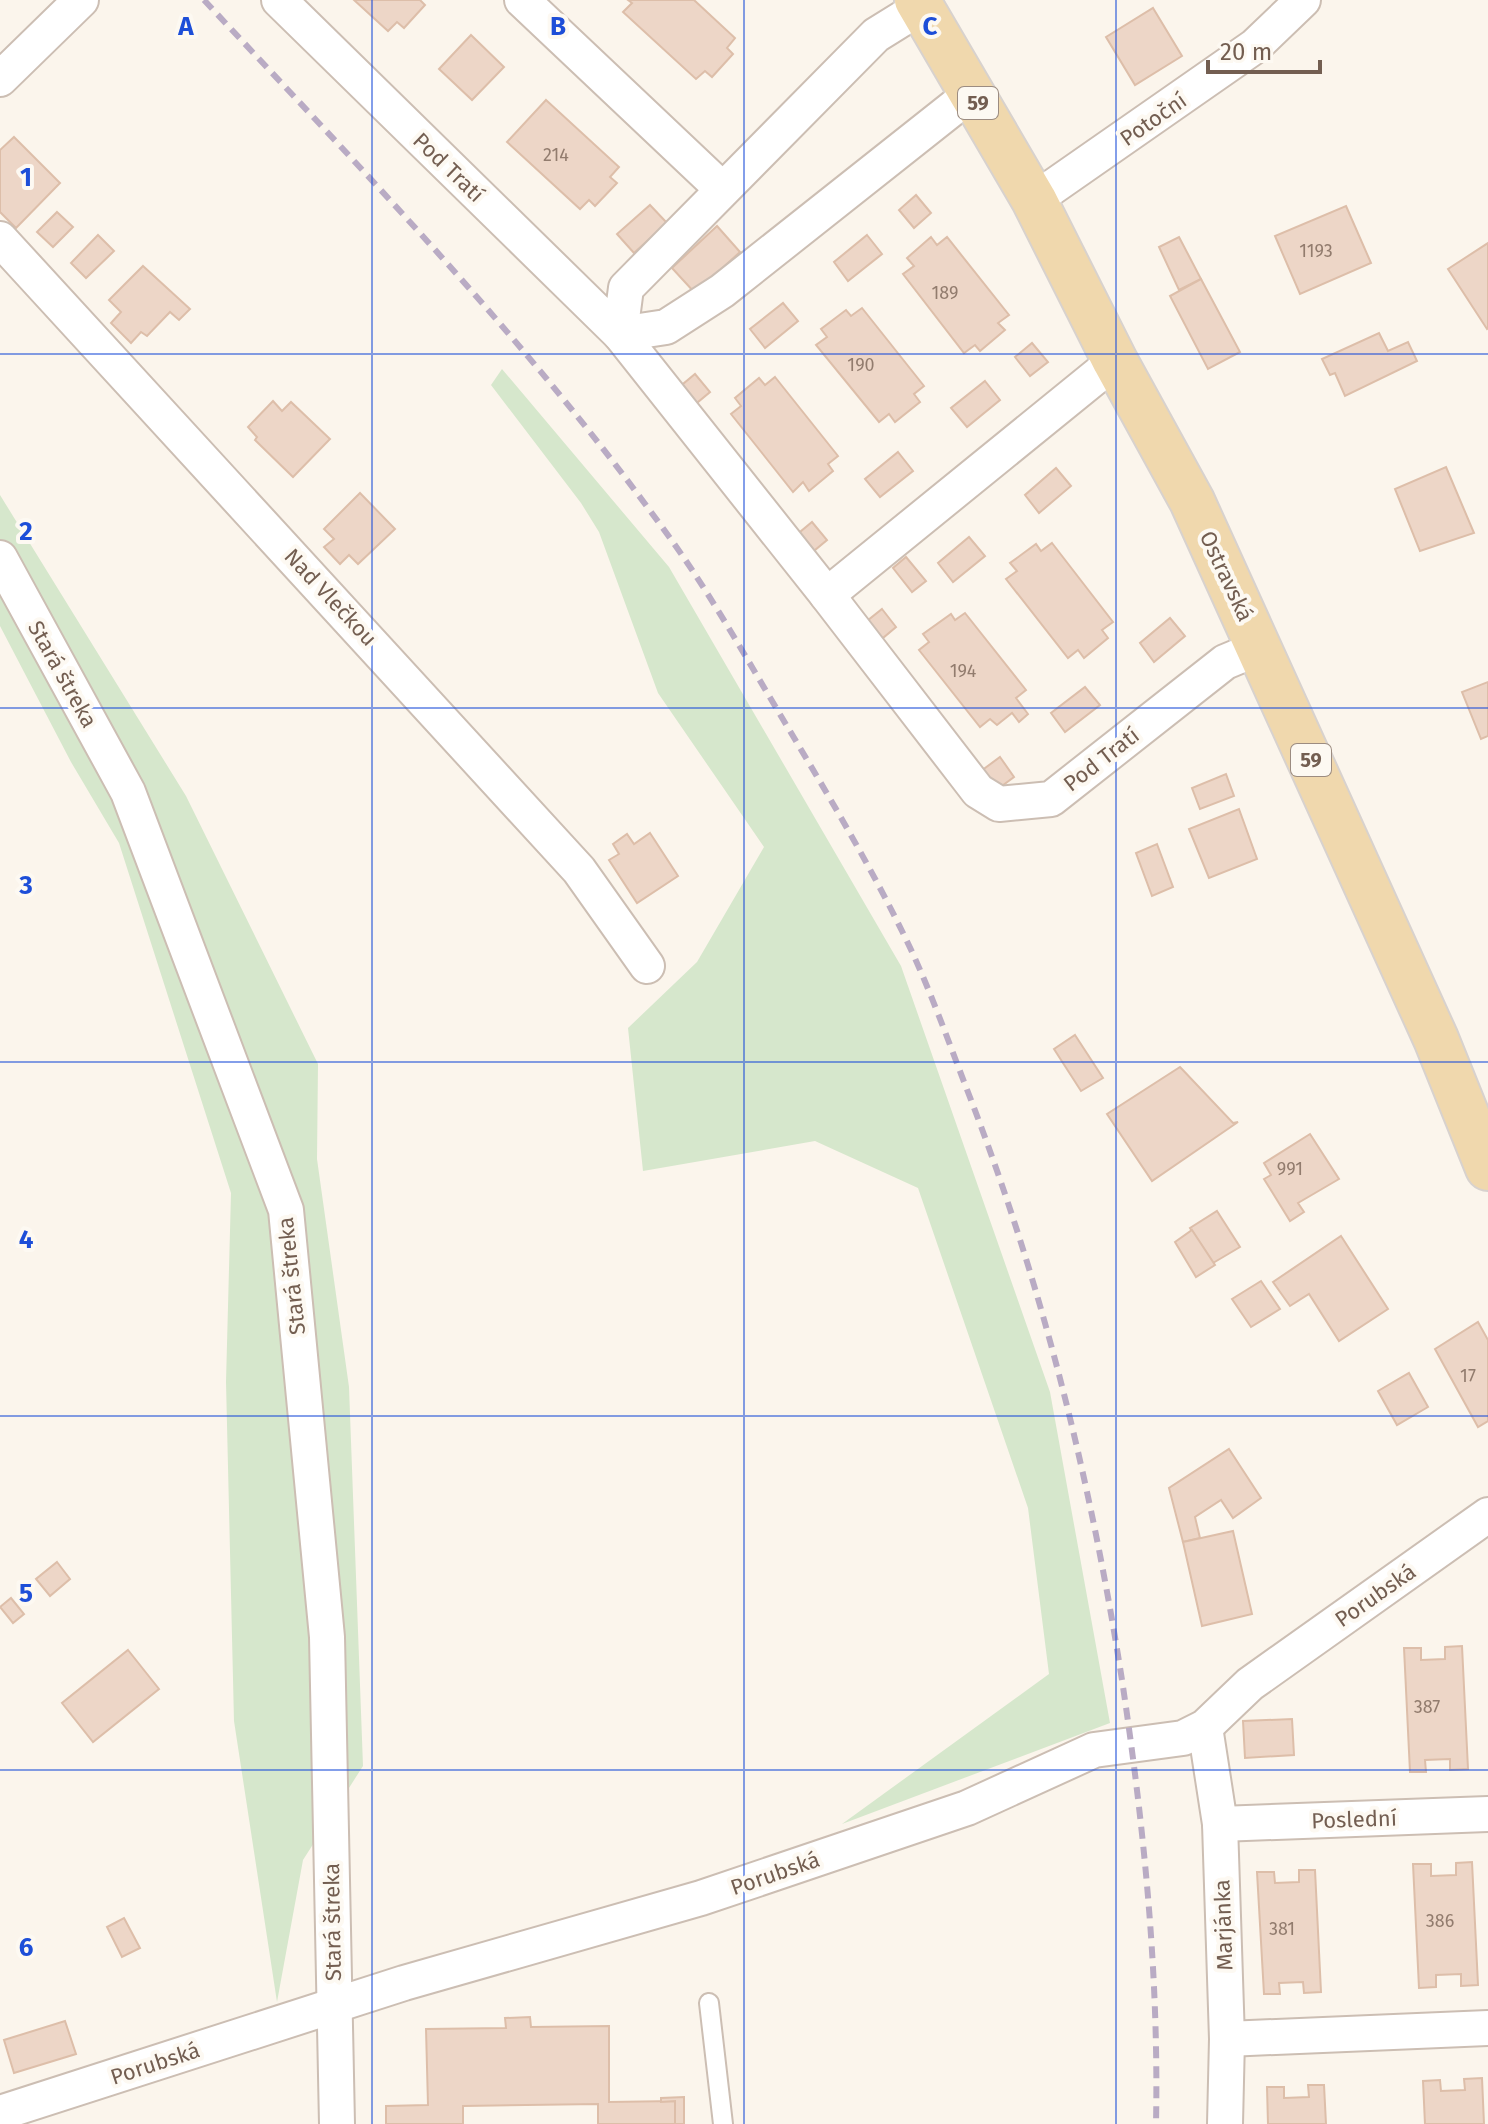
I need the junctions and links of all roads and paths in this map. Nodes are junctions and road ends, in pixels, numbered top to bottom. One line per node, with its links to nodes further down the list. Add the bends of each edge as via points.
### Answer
1 (81, 0): 6 (street)
2 (279, 0): 11 (street, Pod Tratí)
3 (522, 0): 8 (street)
4 (1303, 0): 9 (street, Potoční, via 1255,46)
5 (917, 2): 7 (main road, Ostravská / 59); 8 (street, via 876,35)
6 (0, 79)
7 (972, 93): 9 (main road, Ostravská / 59); 11 (street, via 722,291 666,327)
8 (722, 189): 11 (street, via 626,288)
9 (1034, 200): 12 (main road, Ostravská / 59)
10 (0, 239): 16 (street, Nad Vlečkou, via 579,870)
11 (620, 334): 14 (street, Pod Tratí)
12 (1115, 361): 14 (street); 15 (main road, Ostravská / 59, via 1192,501)
13 (0, 558): 23 (street, Stará štreka, via 128,792 286,1210 327,1637)
14 (827, 595): 15 (street, Pod Tratí, via 978,791 999,804 1051,799 1225,662)
15 (1261, 647): 17 (main road, Ostravská / 59)
16 (647, 966)
17 (1488, 1168)
18 (1488, 1515): 19 (street, Porubská, via 1250,1684)
19 (1205, 1727): 21 (street, Marjánka); 23 (street, Porubská, via 1183,1738 1094,1750 967,1808 701,1898)
20 (1488, 1814): 21 (street, Poslední)
21 (1220, 1824): 25 (street, Marjánka)
22 (709, 2003): 28 (lane)
23 (333, 2006): 26 (street, Porubská); 27 (street, Stará štreka)
24 (1488, 2028): 25 (street)
25 (1227, 2039): 29 (street, Marjánka)
26 (0, 2113)
27 (337, 2124)
28 (723, 2124)
29 (1225, 2124)

